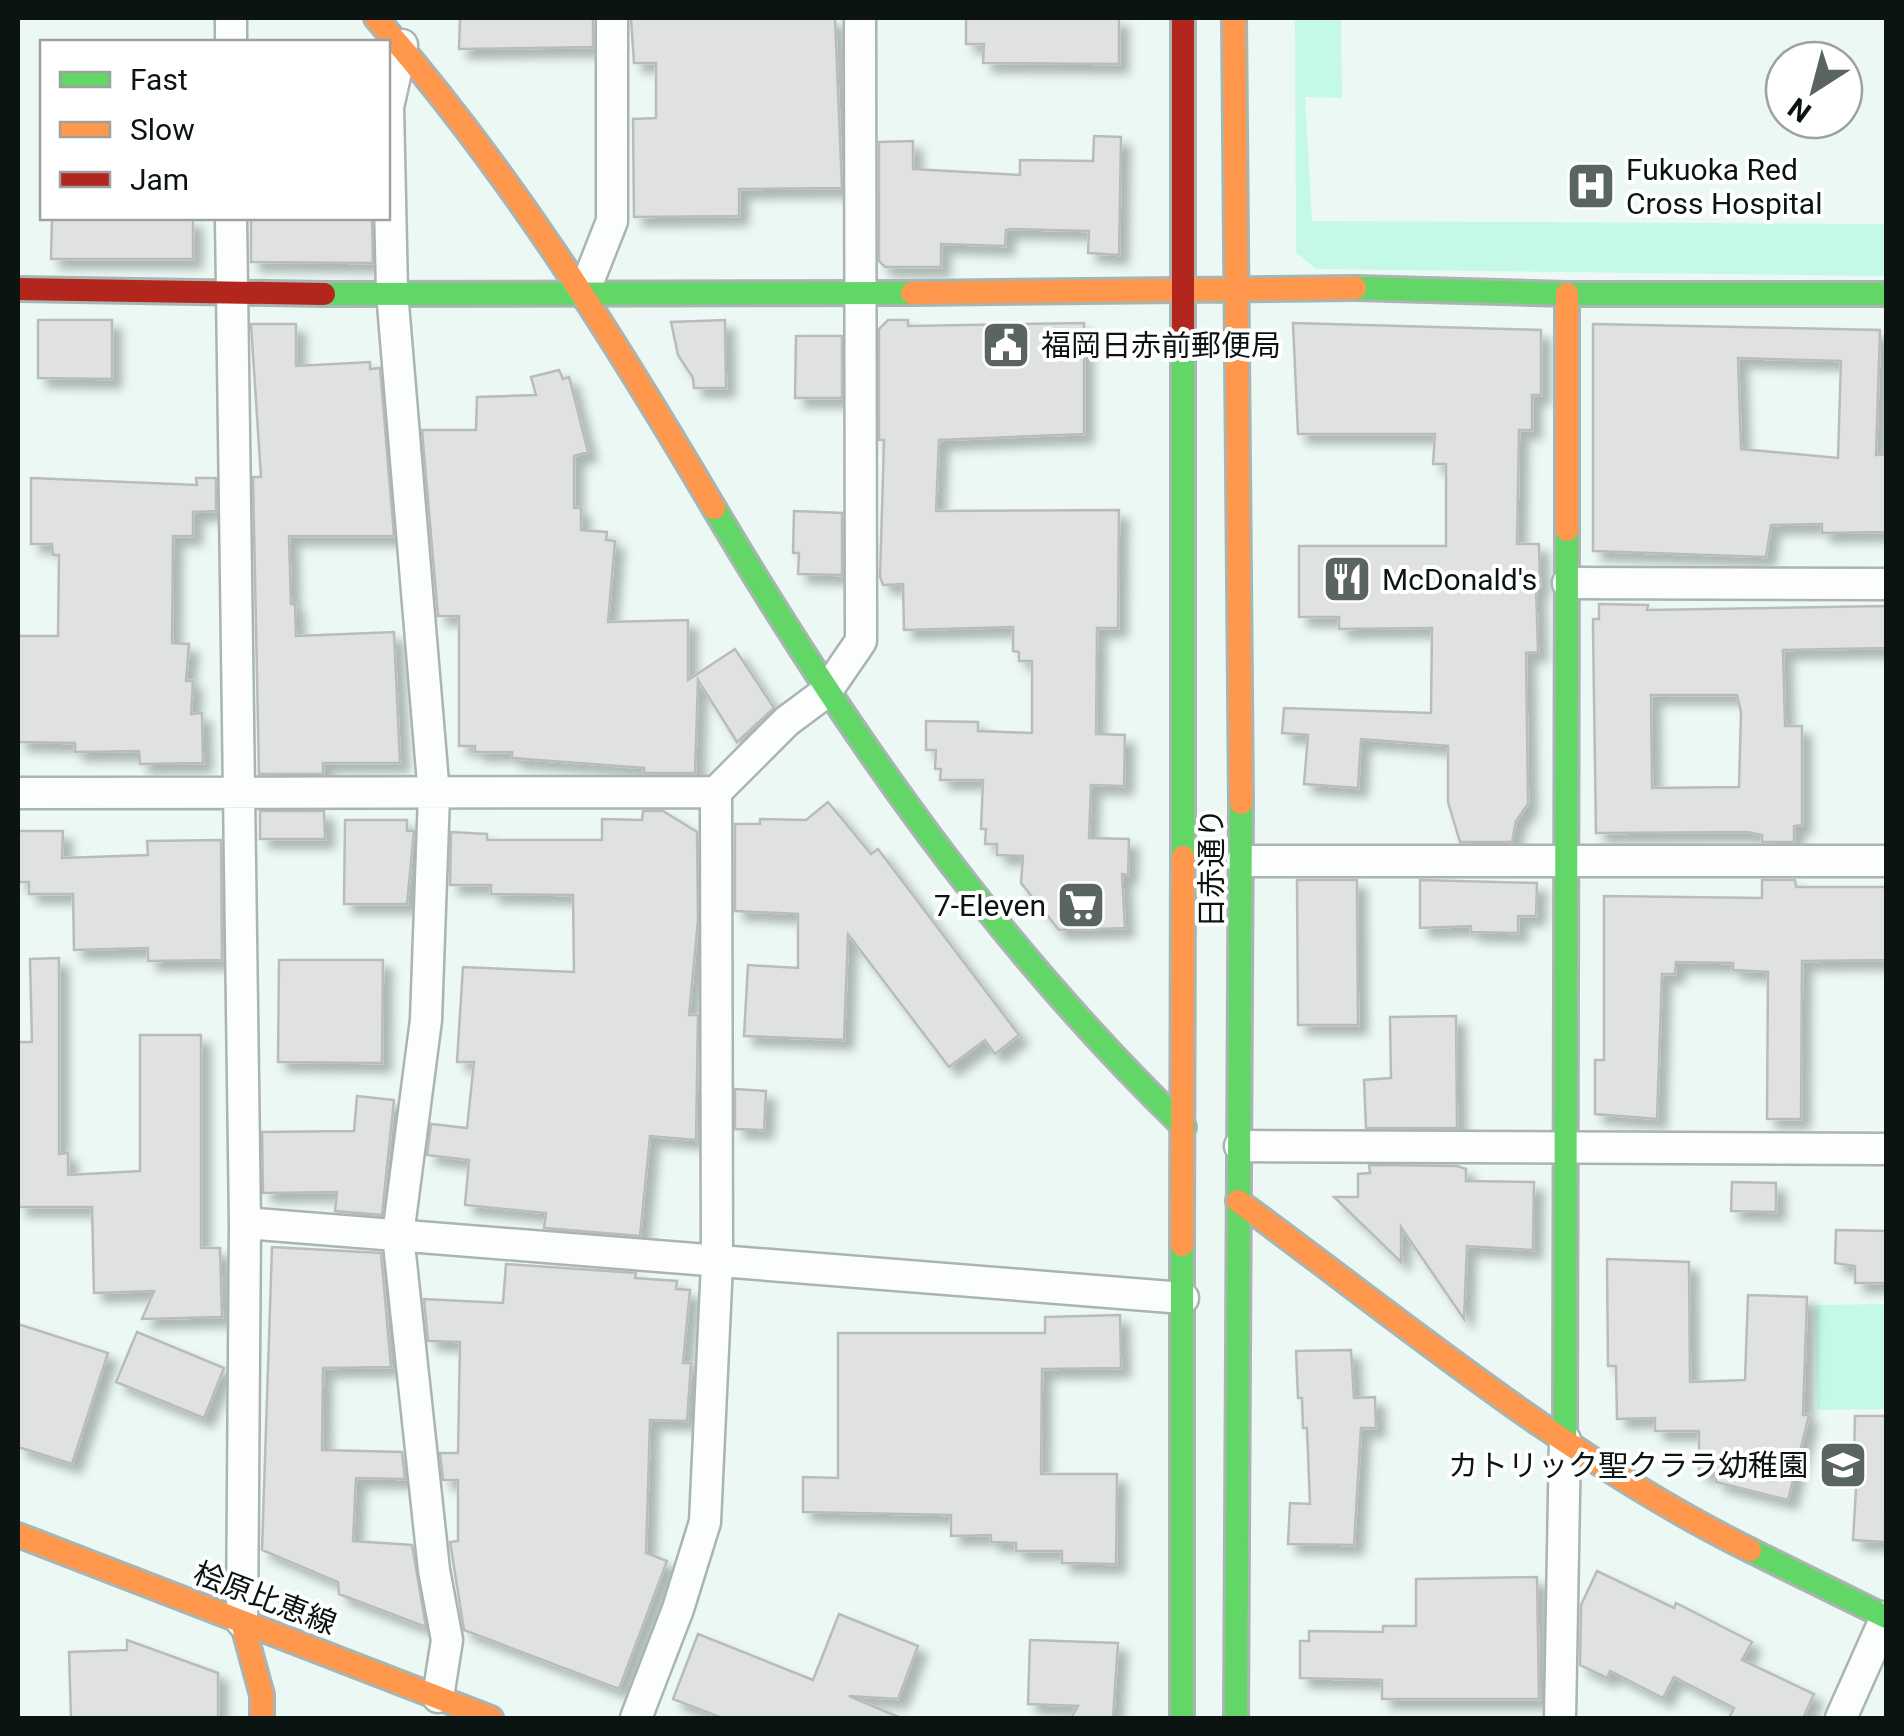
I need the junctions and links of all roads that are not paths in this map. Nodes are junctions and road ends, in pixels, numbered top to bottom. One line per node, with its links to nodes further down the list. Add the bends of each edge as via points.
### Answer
1 (376, 18): 6 (street)
2 (612, 18): 13 (street, via 612,221)
3 (860, 18): 14 (street)
4 (1183, 18): 15 (street, 日赤通り)
5 (1234, 18): 10 (street, 日赤通り)
6 (402, 46): 7 (street); 13 (street)
7 (390, 98)
8 (390, 200): 12 (street)
9 (231, 220): 16 (street)
10 (1235, 286): 15 (street); 17 (street); 26 (street, 日赤通り)
11 (18, 289): 16 (street)
12 (392, 292): 13 (street); 16 (street); 25 (street)
13 (584, 292): 14 (street); 21 (street)
14 (861, 292): 15 (street); 21 (street, via 861,641)
15 (1184, 292): 29 (street, 日赤通り)
16 (232, 294): 24 (street)
17 (1567, 294): 18 (street); 19 (street)
18 (1886, 294)
19 (1568, 583): 20 (street); 27 (street)
20 (1886, 584)
21 (826, 692): 22 (street); 29 (street, via 986,915 1104,1052)
22 (716, 792): 25 (street); 36 (street)
23 (18, 793): 24 (street)
24 (240, 793): 25 (street); 34 (street)
25 (434, 794): 35 (street, via 426,1020)
26 (1242, 860): 27 (street); 30 (street, 日赤通り)
27 (1570, 861): 28 (street); 32 (street)
28 (1886, 861)
29 (1184, 1127): 37 (street, 日赤通り)
30 (1240, 1146): 32 (street); 33 (street, 日赤通り)
31 (1886, 1149): 32 (street)
32 (1568, 1150): 38 (street)
33 (1238, 1201): 38 (street); 47 (street, 日赤通り)
34 (244, 1223): 35 (street); 41 (street)
35 (398, 1235): 36 (street); 42 (street, via 447,1640)
36 (717, 1263): 37 (street); 45 (street, via 705,1522)
37 (1182, 1298): 46 (street, 日赤通り)
38 (1566, 1440): 40 (street, via 1708,1529); 48 (street)
39 (18, 1536): 41 (street, 桧原比恵線)
40 (1886, 1617): 49 (street)
41 (242, 1622): 42 (street, 桧原比恵線); 43 (street)
42 (438, 1696): 44 (street, 桧原比恵線)
43 (262, 1718)
44 (491, 1718)
45 (636, 1718)
46 (1182, 1718)
47 (1236, 1718)
48 (1560, 1718)
49 (1841, 1718)

